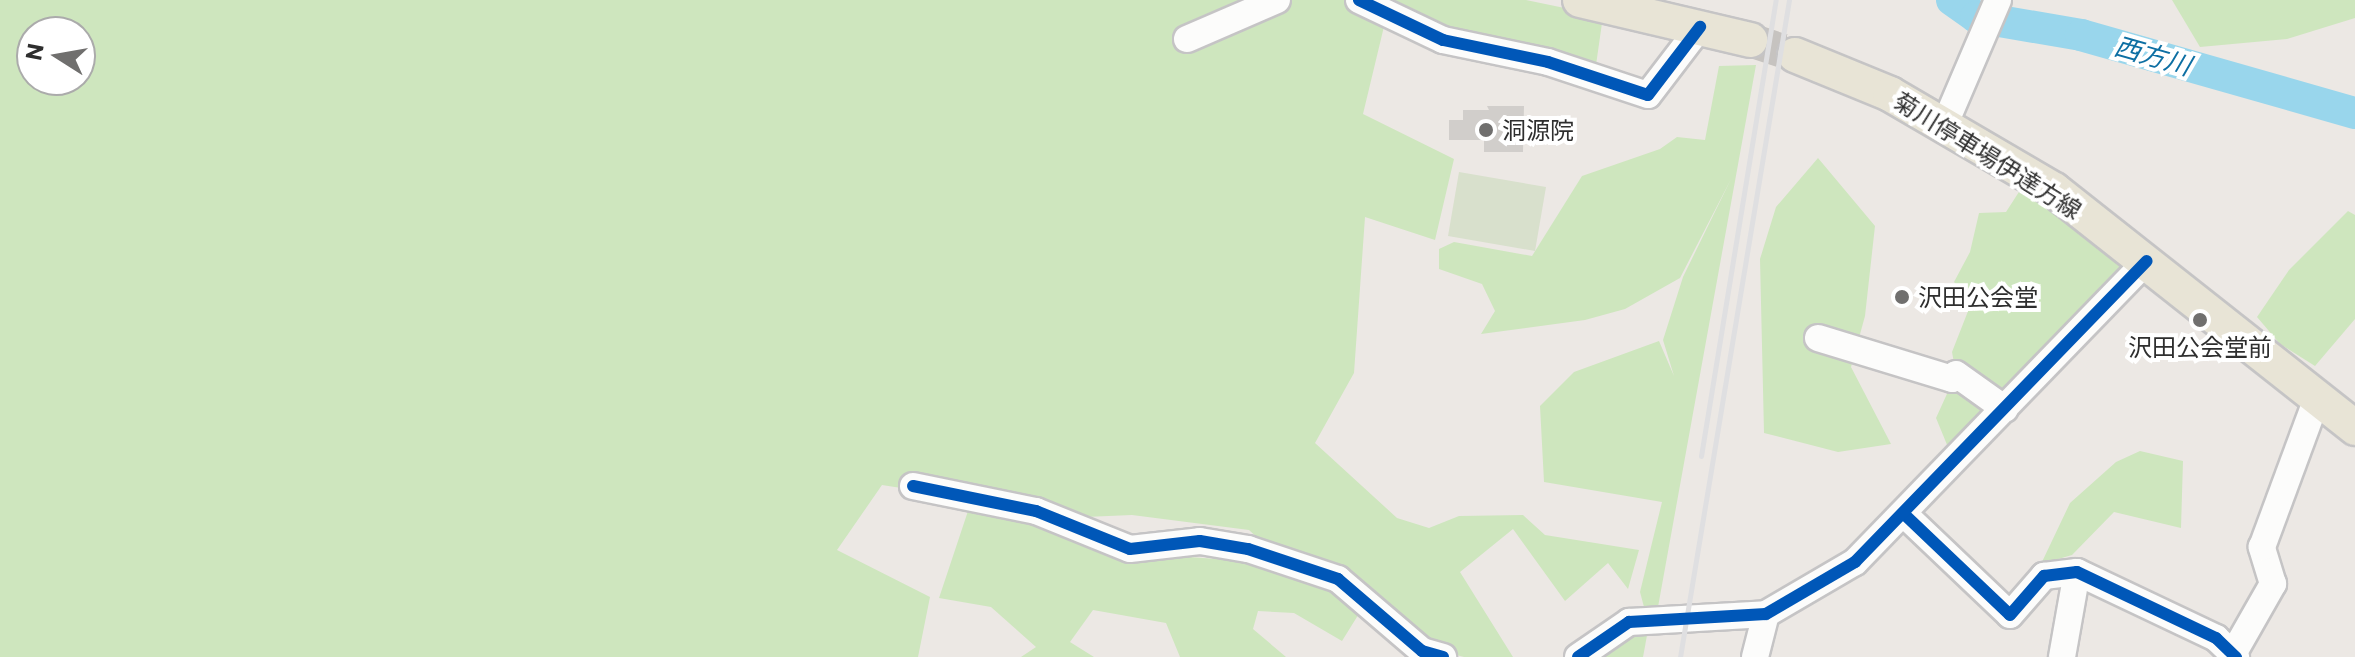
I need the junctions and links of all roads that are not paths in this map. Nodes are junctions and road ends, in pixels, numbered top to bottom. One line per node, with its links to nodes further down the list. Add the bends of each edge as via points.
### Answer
1 (1277, 0): 6 (street)
2 (1359, 0): 5 (street, via 1443,40 1548,62 1648,95)
3 (1580, 0): 5 (main road)
4 (1994, 11): 9 (street)
5 (1700, 27): 7 (main road)
6 (1187, 39)
7 (1750, 40)
8 (1795, 55): 9 (main road, 菊川停車場伊達方線, via 1890,94)
9 (1944, 126): 10 (main road, 菊川停車場伊達方線, via 2054,190)
10 (2147, 261): 14 (main road, 菊川停車場伊達方線); 15 (street)
11 (1818, 338): 13 (street)
12 (1927, 357): 13 (street)
13 (1946, 380): 15 (street)
14 (2317, 398): 16 (main road, 菊川停車場伊達方線); 22 (street, via 2262,547 2273,584)
15 (2005, 409): 18 (street)
16 (2355, 428)
17 (913, 486): 23 (street, via 1036,511 1130,549 1200,541 1248,549 1338,579 1422,651)
18 (1904, 514): 19 (street, via 2010,615 2044,576); 20 (street, via 1855,562)
19 (2077, 572): 22 (street, via 2116,586 2164,618 2216,638); 25 (street)
20 (1766, 614): 21 (street, via 1629,622); 24 (street)
21 (1590, 653)
22 (2234, 656)
23 (1443, 657)
24 (1755, 657)
25 (2062, 657)

